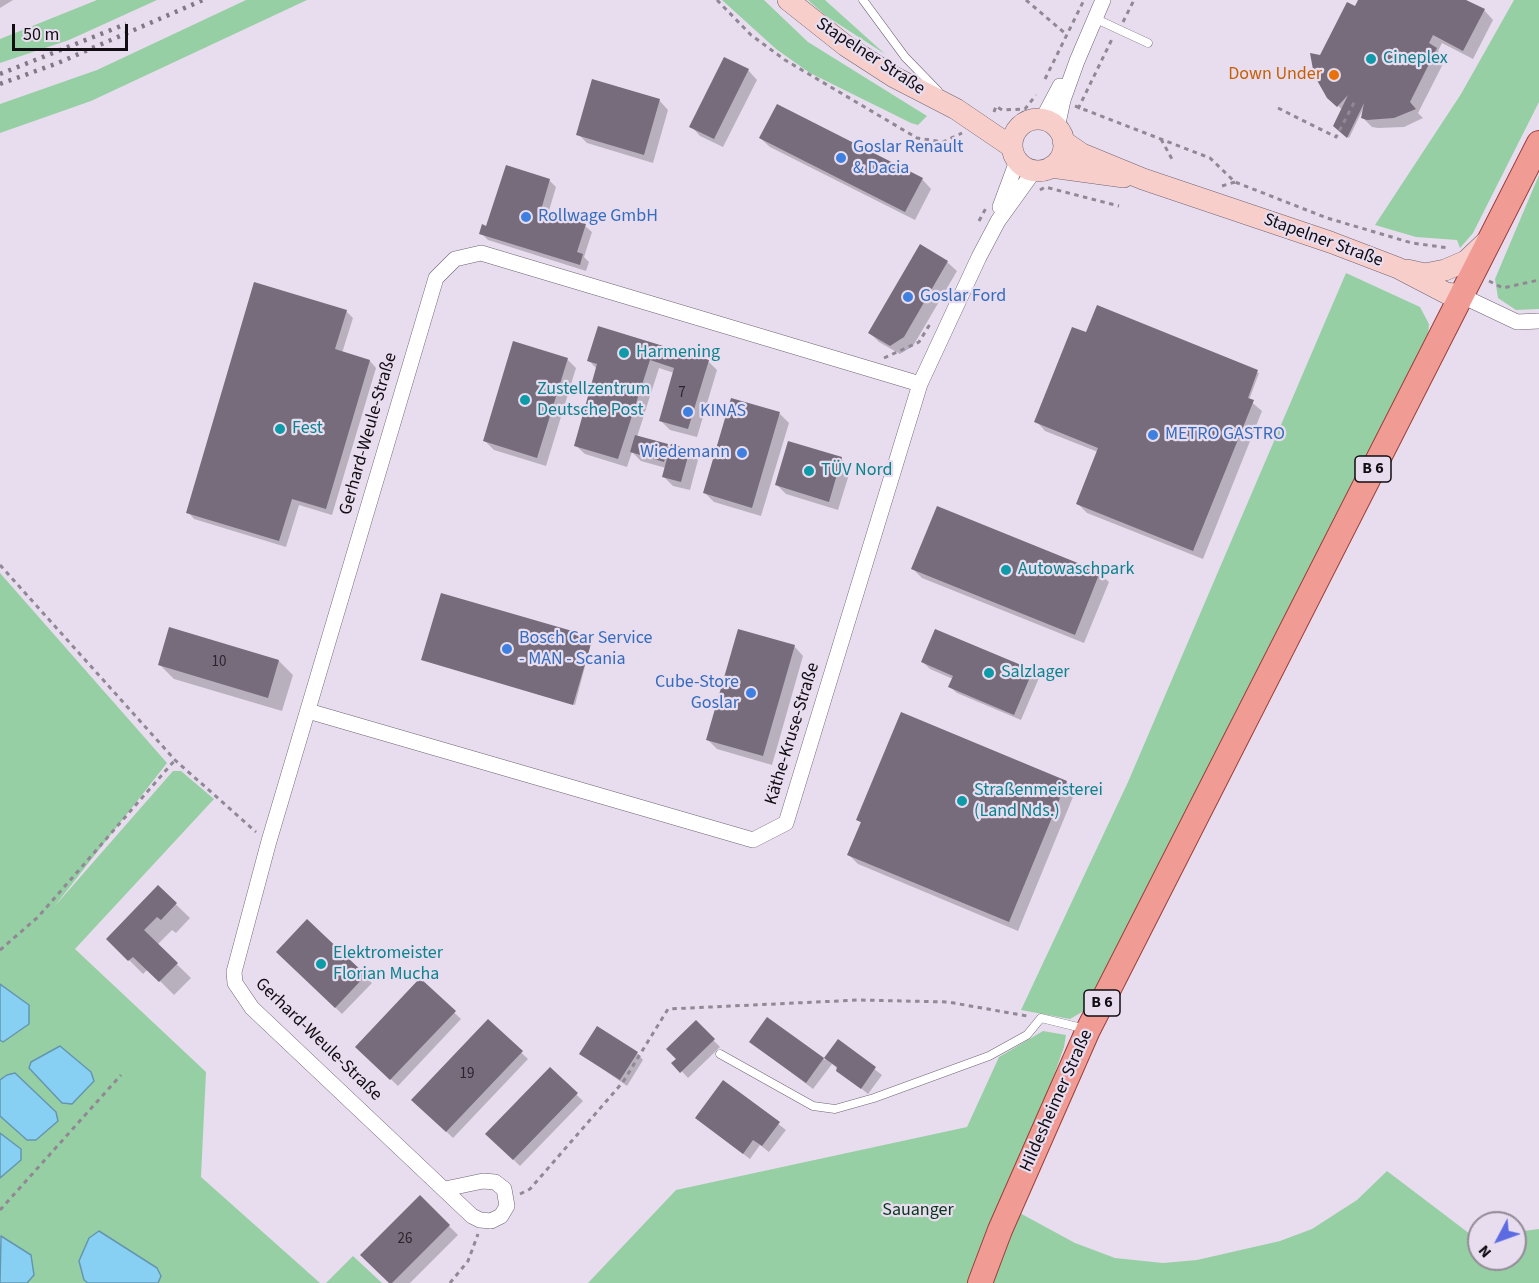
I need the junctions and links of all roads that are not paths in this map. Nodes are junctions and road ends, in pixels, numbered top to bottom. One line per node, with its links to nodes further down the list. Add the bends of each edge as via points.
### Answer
1 (788, 0): 7 (street, Stapelner Straße, via 884,71)
2 (863, 0): 7 (lane, via 905,57)
3 (1103, 0): 4 (street)
4 (1094, 18): 5 (lane); 6 (street)
5 (1148, 44)
6 (1077, 61): 9 (street); 9 (street, via 1063,79)
7 (963, 114): 8 (street, Stapelner Straße); 11 (street, Stapelner Straße)
8 (1020, 127): 9 (street, via 1034,120); 11 (street, via 1013,140)
9 (1054, 130): 11 (street, via 1061,156); 12 (street, Stapelner Straße, via 1082,154)
10 (1539, 143): 15 (main road, B 6)
11 (1029, 162): 12 (street, Stapelner Straße); 17 (street, via 979,257)
12 (1143, 179): 13 (street, Stapelner Straße)
13 (1398, 268): 14 (street); 15 (street, Stapelner Straße, via 1446,293)
14 (1425, 274): 15 (street); 15 (street, via 1445,282)
15 (1463, 278): 16 (street, via 1517,322); 19 (main road, Hildesheimer Straße / B 6)
16 (1539, 321)
17 (920, 384): 18 (street, Käthe-Kruse-Straße, via 786,823 753,840); 18 (street, Gerhard-Weule-Straße, via 481,253 455,259 433,285)
18 (308, 711): 21 (street, Gerhard-Weule-Straße, via 236,960 235,983 252,1008)
19 (1088, 1030): 20 (lane, via 1041,1018 1028,1035 989,1056 835,1109 813,1106); 22 (main road, Hildesheimer Straße / B 6)
20 (720, 1054)
21 (446, 1189): 21 (street, Gerhard-Weule-Straße, via 480,1220 491,1221 501,1216 508,1200 500,1185 489,1181)
22 (980, 1283)

